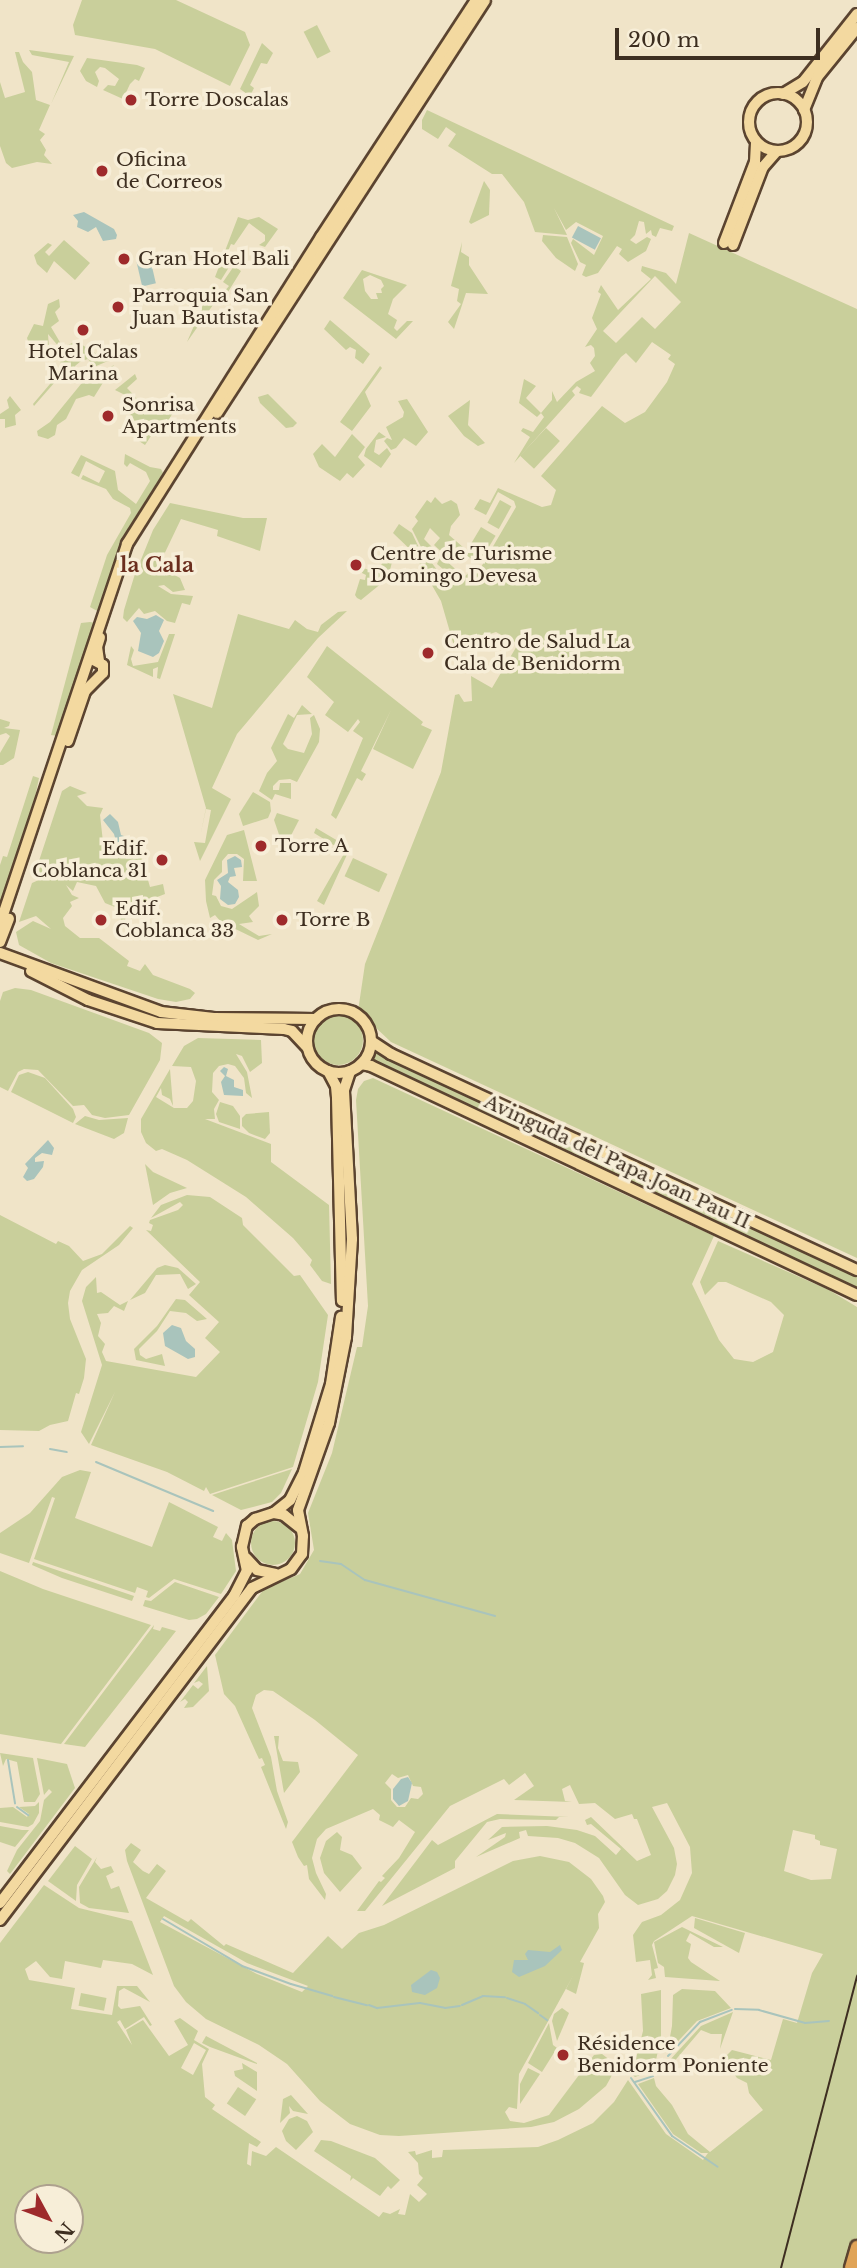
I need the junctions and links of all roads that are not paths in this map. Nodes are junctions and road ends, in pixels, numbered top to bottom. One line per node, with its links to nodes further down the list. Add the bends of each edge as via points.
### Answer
1 (476, 0): 7 (main road)
2 (485, 0): 7 (main road)
3 (857, 14): 5 (main road, via 803,82)
4 (857, 28): 6 (main road, via 818,76)
5 (783, 94): 6 (main road, via 796,99); 8 (main road, via 765,96 753,107 749,122)
6 (804, 110): 9 (main road, via 803,137 794,146)
7 (409, 111): 10 (main road)
8 (756, 142): 9 (main road); 9 (main road, via 755,162 729,244 763,167)
9 (777, 151)
10 (373, 167): 11 (main road, via 132,549 97,644); 11 (main road, via 132,534 89,651)
11 (93, 668): 12 (main road, via 80,679); 13 (main road)
12 (0, 924)
13 (0, 943)
14 (0, 953): 15 (main road)
15 (14, 960): 16 (main road, via 161,1012 214,1018); 18 (main road, via 88,1000 157,1023 284,1029)
16 (316, 1019): 17 (main road, via 332,1009 350,1011 365,1023); 18 (main road)
17 (371, 1041): 19 (main road); 22 (main road, Avinguda del Papa Joan Pau II)
18 (307, 1047): 20 (main road, via 314,1062)
19 (361, 1064): 21 (main road); 23 (main road, Avinguda del Papa Joan Pau II)
20 (328, 1071): 21 (main road); 24 (main road, via 337,1098 343,1246 340,1325 331,1384 304,1472 290,1500)
21 (350, 1071): 25 (main road, via 344,1090 352,1239 346,1337 329,1423 300,1502)
22 (857, 1270)
23 (857, 1295)
24 (274, 1513): 25 (main road); 26 (main road, via 247,1527)
25 (300, 1528): 27 (main road, via 302,1555)
26 (245, 1557): 27 (main road, via 257,1570); 28 (main road, via 247,1571 234,1596)
27 (282, 1573): 29 (main road, via 252,1588)
28 (0, 1903)
29 (0, 1920)
30 (857, 2247): 31 (highway)
31 (851, 2268)

